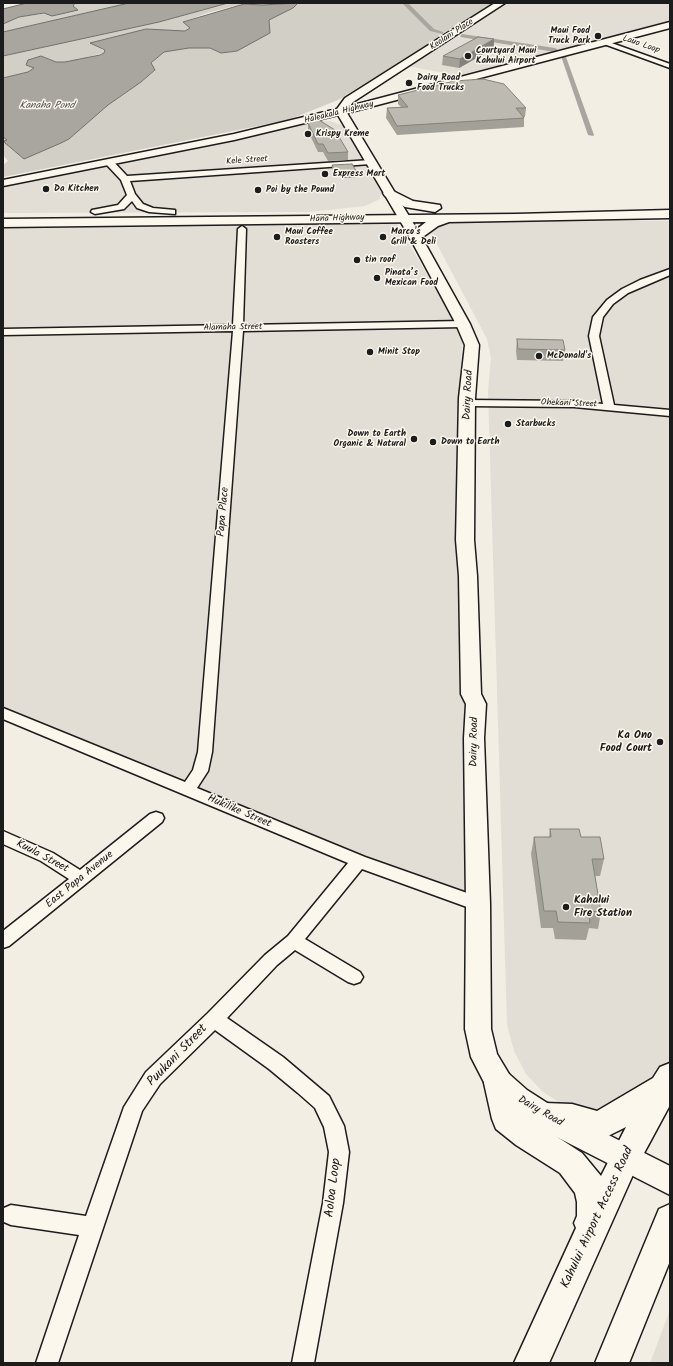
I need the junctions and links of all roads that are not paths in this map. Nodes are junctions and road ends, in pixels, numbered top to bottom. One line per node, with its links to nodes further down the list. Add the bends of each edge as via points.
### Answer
1 (501, 3): 5 (street, Keolani Place)
2 (670, 25): 3 (street, Haleakala Highway)
3 (606, 43): 4 (street, Lauo Loop); 6 (street, Haleakala Highway)
4 (670, 66)
5 (376, 86): 6 (street, via 378,93 383,95); 7 (street, Keolani Place)
6 (405, 96): 7 (street, Haleakala Highway)
7 (354, 105): 8 (street, Haleakala Highway); 9 (street); 10 (street, via 350,116)
8 (341, 112): 9 (street, Haleakala Highway); 10 (street, Dairy Road, via 343,124)
9 (305, 121): 10 (street, via 328,121); 11 (street, Haleakala Highway)
10 (351, 129): 13 (street, Dairy Road)
11 (139, 156): 12 (street, Haleakala Highway); 15 (street, via 122,165)
12 (109, 162): 14 (street, Haleakala Highway); 15 (street)
13 (371, 162): 15 (street, Kele Street); 17 (street, Dairy Road)
14 (74, 169): 15 (street, via 102,169); 16 (street, Haleakala Highway)
15 (122, 176): 18 (street)
16 (3, 183)
17 (389, 193): 19 (main road, via 410,204); 20 (main road, via 390,199 380,206); 25 (street, Dairy Road)
18 (131, 195): 21 (street, via 121,207); 22 (street, via 144,208)
19 (444, 209): 23 (main road, Hana Highway); 25 (main road, Hana Highway)
20 (348, 211): 22 (main road, Hana Highway); 25 (main road, Hana Highway)
21 (95, 212): 22 (main road, Hana Highway); 24 (main road, Hana Highway)
22 (172, 212)
23 (669, 212): 26 (main road, Hana Highway)
24 (3, 213)
25 (401, 214): 26 (main road, Hana Highway); 28 (main road, Hana Highway); 31 (street, Dairy Road)
26 (466, 218): 31 (main road, via 437,222)
27 (217, 221): 28 (main road, Hana Highway); 29 (main road, Hana Highway); 30 (street, via 233,223)
28 (266, 221): 30 (street, via 250,224)
29 (3, 223)
30 (242, 229): 34 (street, Papa Place)
31 (414, 236): 33 (street, Dairy Road)
32 (670, 272): 37 (street, via 625,291 610,302 598,317 594,336)
33 (464, 324): 34 (street, Alamaha Street); 36 (street, Dairy Road, via 473,351)
34 (238, 328): 35 (street, Alamaha Street); 40 (street, Papa Place, via 205,752 200,771)
35 (3, 332)
36 (468, 403): 37 (street, Ohekani Street); 45 (street, Dairy Road, via 465,540 471,694 476,704 474,738)
37 (609, 406): 38 (street, Ohekani Street)
38 (670, 413)
39 (3, 713): 40 (street, Hukilike Street)
40 (188, 790): 43 (street, Hukilike Street)
41 (156, 818): 44 (street, East Papa Avenue)
42 (3, 837): 44 (street, Kuula Street, via 47,857)
43 (359, 862): 45 (street, Hukilike Street); 47 (street, Puukani Street)
44 (81, 878): 46 (street, East Papa Avenue)
45 (478, 904): 51 (street, Dairy Road, via 478,1029 484,1057)
46 (3, 941)
47 (294, 941): 48 (street); 49 (street, Puukani Street, via 271,960)
48 (354, 977)
49 (214, 1019): 57 (street, Puukani Street, via 153,1078 134,1107); 62 (street, Aoloa Loop, via 276,1063 322,1102 334,1126 339,1152 334,1203)
50 (668, 1081): 52 (main road, via 600,1126 572,1118); 53 (main road, Kahului Airport Access Road)
51 (499, 1083): 52 (street, Dairy Road, via 516,1099); 59 (main road, via 507,1119 570,1163 589,1186 593,1216)
52 (545, 1116): 53 (street, Dairy Road)
53 (625, 1158): 54 (street, Dairy Road); 59 (main road, Kahului Airport Access Road)
54 (670, 1181)
55 (11, 1215): 57 (street)
56 (670, 1220): 60 (main road)
57 (92, 1227): 61 (street, Puukani Street)
58 (670, 1246): 60 (main road)
59 (580, 1253): 63 (main road, Kahului Airport Access Road)
60 (646, 1281): 64 (main road)
61 (47, 1363)
62 (303, 1363)
63 (531, 1363)
64 (612, 1363)

